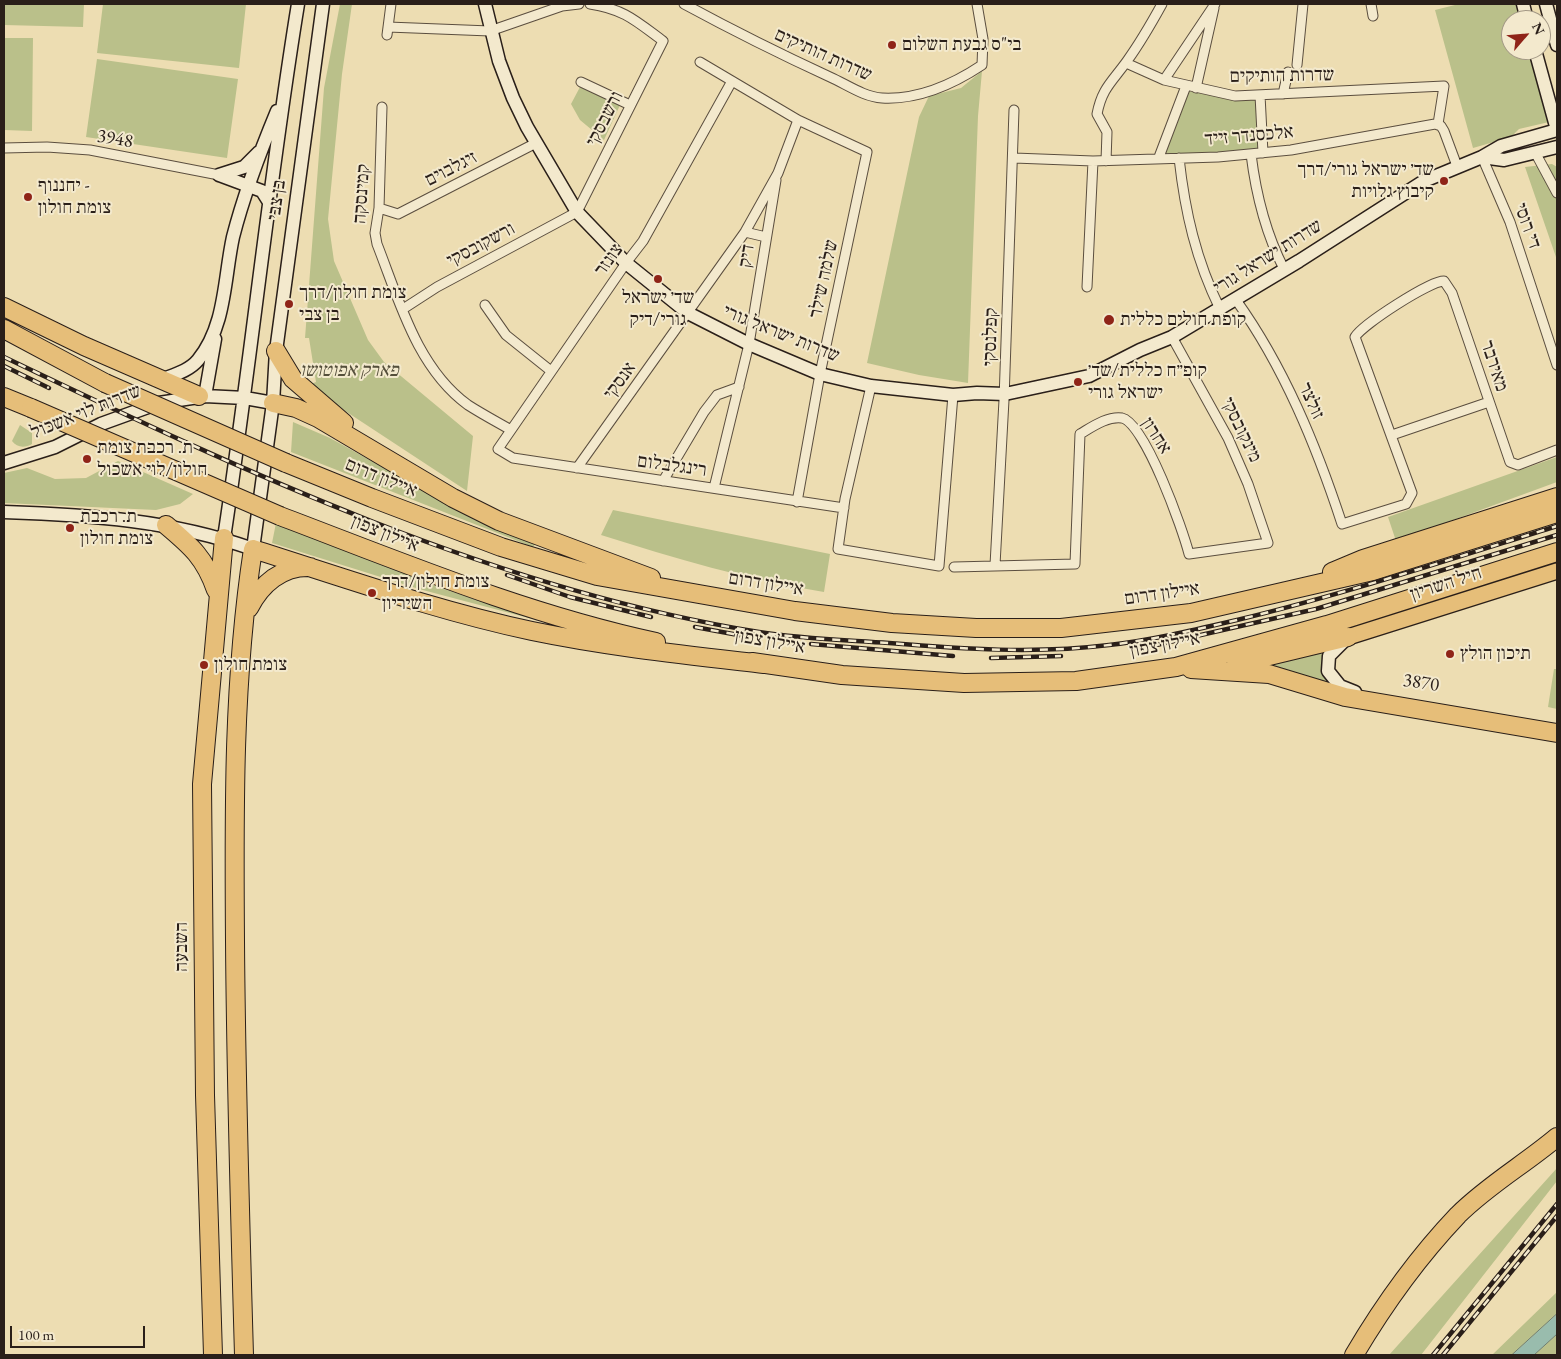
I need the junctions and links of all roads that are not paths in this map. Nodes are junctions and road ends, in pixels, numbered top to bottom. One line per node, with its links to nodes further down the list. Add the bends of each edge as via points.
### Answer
1 (298, 4): 28 (main road, בן צבי)
2 (323, 4): 73 (main road, בן צבי)
3 (390, 4): 15 (street, via 387,31)
4 (484, 4): 15 (main road, שדרות ישראל גורי)
5 (579, 4): 15 (street, via 562,6)
6 (590, 4): 30 (street, ורשבסקי, via 624,13 663,41)
7 (684, 4): 8 (street, שדרות הותיקים, via 758,44 882,98 948,86 982,66 983,39)
8 (977, 4)
9 (1162, 4): 19 (street)
10 (1215, 4): 22 (street); 26 (street)
11 (1304, 4): 20 (street)
12 (1371, 4): 14 (street)
13 (1546, 4): 16 (main road)
14 (1373, 16)
15 (490, 31): 36 (main road, שדרות ישראל גורי, via 512,98)
16 (1557, 45)
17 (1539, 60): 35 (main road)
18 (700, 62): 23 (street)
19 (1126, 63): 22 (street, שדרות הותיקים); 48 (street, via 1103,92 1097,114 1107,132)
20 (1297, 65)
21 (1288, 72): 27 (street)
22 (1164, 80): 25 (street, שדרות הותיקים)
23 (732, 81): 33 (street); 60 (street, צונזר, via 643,241)
24 (580, 82): 30 (street)
25 (1186, 86): 26 (street, שדרות הותיקים); 43 (street)
26 (1196, 88): 29 (street, שדרות הותיקים, via 1235,96)
27 (1283, 94): 29 (street, שדרות הותיקים); 34 (street, שדרות הותיקים, via 1444,86)
28 (284, 95): 39 (main road); 55 (main road, בן צבי)
29 (1260, 95): 40 (street)
30 (630, 105): 57 (street, ורשבסקי)
31 (382, 107): 56 (street, קמינסקה)
32 (1014, 110): 45 (street, קפלנסקי)
33 (798, 120): 51 (street, דיק); 76 (street, שלמה שילר, via 867,152)
34 (1438, 124): 40 (street, אלכסנדר זייד); 50 (street, via 1444,130)
35 (1557, 130): 44 (main road, שדרות ישראל גורי, via 1501,146)
36 (536, 143): 56 (street, זיגלבוים, via 398,214); 57 (main road, שדרות ישראל גורי)
37 (1557, 147): 42 (main road, שדרות ישראל גורי)
38 (4, 148): 52 (street, 3948, via 90,150)
39 (261, 150): 52 (main road, via 244,166); 53 (main road)
40 (1263, 153): 41 (street, אלכסנדר זייד)
41 (1251, 154): 46 (street, אלכסנדר זייד); 61 (street, via 1260,212)
42 (1532, 155): 44 (main road, שדרות ישראל גורי, via 1497,161); 47 (main road, via 1546,154); 54 (street)
43 (1159, 157): 46 (street, אלכסנדר זייד); 48 (street, אלכסנדר זייד)
44 (1482, 157): 50 (main road, שדרות ישראל גורי); 74 (street, די רוסי, via 1510,222)
45 (1014, 158): 49 (street, אלכסנדר זייד); 80 (street, קפלנסקי)
46 (1179, 158): 67 (street, via 1184,205 1196,253)
47 (1557, 159)
48 (1106, 160): 49 (street, אלכסנדר זייד)
49 (1093, 161): 62 (street)
50 (1457, 166): 61 (main road, שדרות ישראל גורי, via 1414,186)
51 (778, 173): 58 (street, דיק); 59 (street, דיק)
52 (219, 175): 53 (main road)
53 (249, 185): 55 (main road, via 262,191); 70 (main road, via 233,238)
54 (1557, 193)
55 (269, 202): 84 (main road, בן צבי)
56 (378, 208): 66 (street, קמינסקה, via 377,244)
57 (577, 212): 60 (main road, שדרות ישראל גורי); 66 (street, ורשקובסקי, via 437,287)
58 (745, 232): 59 (street); 68 (street, דיק)
59 (766, 237): 72 (street, דיק)
60 (626, 263): 68 (main road, שדרות ישראל גורי); 75 (street, צונזר)
61 (1284, 269): 63 (main road, שדרות ישראל גורי)
62 (1087, 287)
63 (1236, 300): 67 (main road, שדרות ישראל גורי); 88 (street, זולצר, via 1269,350 1295,401 1342,524 1406,504 1412,493)
64 (485, 305): 75 (street, via 506,335)
65 (4, 307): 77 (highway)
66 (403, 309): 87 (street, קמינסקה, via 426,358 445,383 468,404)
67 (1220, 309): 71 (main road, שדרות ישראל גורי)
68 (688, 313): 72 (main road, שדרות ישראל גורי); 93 (street, אנסקי)
69 (4, 329): 111 (highway, איילון דרום, bridge, via 105,382 372,498 553,564 597,576)
70 (216, 329): 77 (main road, via 196,362); 82 (main road)
71 (1172, 338): 80 (main road, שדרות ישראל גורי, via 1089,376); 105 (street, מינקובסקי, via 1228,438 1268,543)
72 (749, 344): 76 (main road, שדרות ישראל גורי); 79 (street, דיק)
73 (276, 351): 86 (main road, בן צבי); 92 (highway, via 293,379)
74 (1557, 364)
75 (550, 371): 87 (street, צונזר)
76 (820, 374): 78 (main road, שדרות ישראל גורי); 97 (street, שלמה שילר)
77 (161, 380): 82 (highway)
78 (871, 386): 81 (main road, שדרות ישראל גורי); 98 (street)
79 (739, 388): 94 (street, via 717,395); 95 (street, דיק)
80 (1005, 394): 81 (main road, שדרות ישראל גורי); 106 (street, קפלנסקי)
81 (953, 395): 98 (street, via 939,566 838,549)
82 (202, 396): 84 (main road, שדרות לוי אשכול); 91 (main road, שדרות לוי אשכול, via 137,409 55,447)
83 (4, 397): 115 (highway, איילון צפון, bridge, via 280,516 424,572 540,612 621,634)
84 (245, 398): 86 (main road, שדרות לוי אשכול); 102 (main road, בן צבי)
85 (1489, 402): 88 (street); 88 (street, מאירבר, via 1452,293 1444,281 1438,281 1421,289 1356,334); 90 (street, מאירבר, via 1510,462 1518,465)
86 (273, 403): 92 (highway, via 296,408 318,418); 103 (main road, בן צבי)
87 (511, 430): 89 (street, צונזר)
88 (1392, 435)
89 (498, 449): 93 (street, רינגלבלום, via 513,458)
90 (1557, 450)
91 (4, 463)
92 (396, 463): 111 (highway, via 453,498 499,521)
93 (577, 468): 94 (street, רינגלבלום)
94 (662, 481): 95 (street, רינגלבלום)
95 (714, 488): 97 (street, רינגלבלום)
96 (1557, 497): 110 (highway, via 1363,559)
97 (796, 502): 98 (street, רינגלבלום)
98 (844, 508)
99 (4, 512): 101 (main road, via 117,518)
100 (1557, 513): 110 (highway, איילון דרום, via 1373,571)
101 (166, 525): 102 (main road); 112 (highway, via 202,558)
102 (224, 538): 103 (main road); 112 (highway, השבעה)
103 (254, 549): 107 (highway); 113 (highway)
104 (1557, 552): 116 (highway, איילון צפון, via 1327,625)
105 (1189, 554): 106 (street, אחרון, via 1164,482 1136,431 1124,418 1120,418 1100,422 1080,434 1075,564)
106 (995, 565): 108 (street)
107 (315, 567): 113 (highway, via 290,570 271,579 258,592); 115 (highway, via 397,596 531,631 628,648)
108 (954, 567)
109 (1557, 571): 114 (main road, חיל השריון)
110 (1286, 591): 111 (highway, איילון דרום, via 1164,617 1061,628 976,628 892,623 795,611)
111 (689, 592)
112 (218, 595): 120 (highway, השבעה, via 202,784 204,1095)
113 (244, 618): 121 (highway, via 234,796)
114 (1348, 637): 116 (highway, via 1253,662 1212,668); 117 (main road, 3870, via 1333,650 1328,662 1331,677 1343,688)
115 (764, 664): 116 (highway, איילון צפון, via 842,675 964,683 1076,681)
116 (1176, 667): 118 (highway, via 1269,674 1345,697)
117 (1557, 725)
118 (1557, 733)
119 (1557, 1137): 122 (highway, via 1459,1214 1388,1302)
120 (213, 1355)
121 (244, 1355)
122 (1354, 1355)

